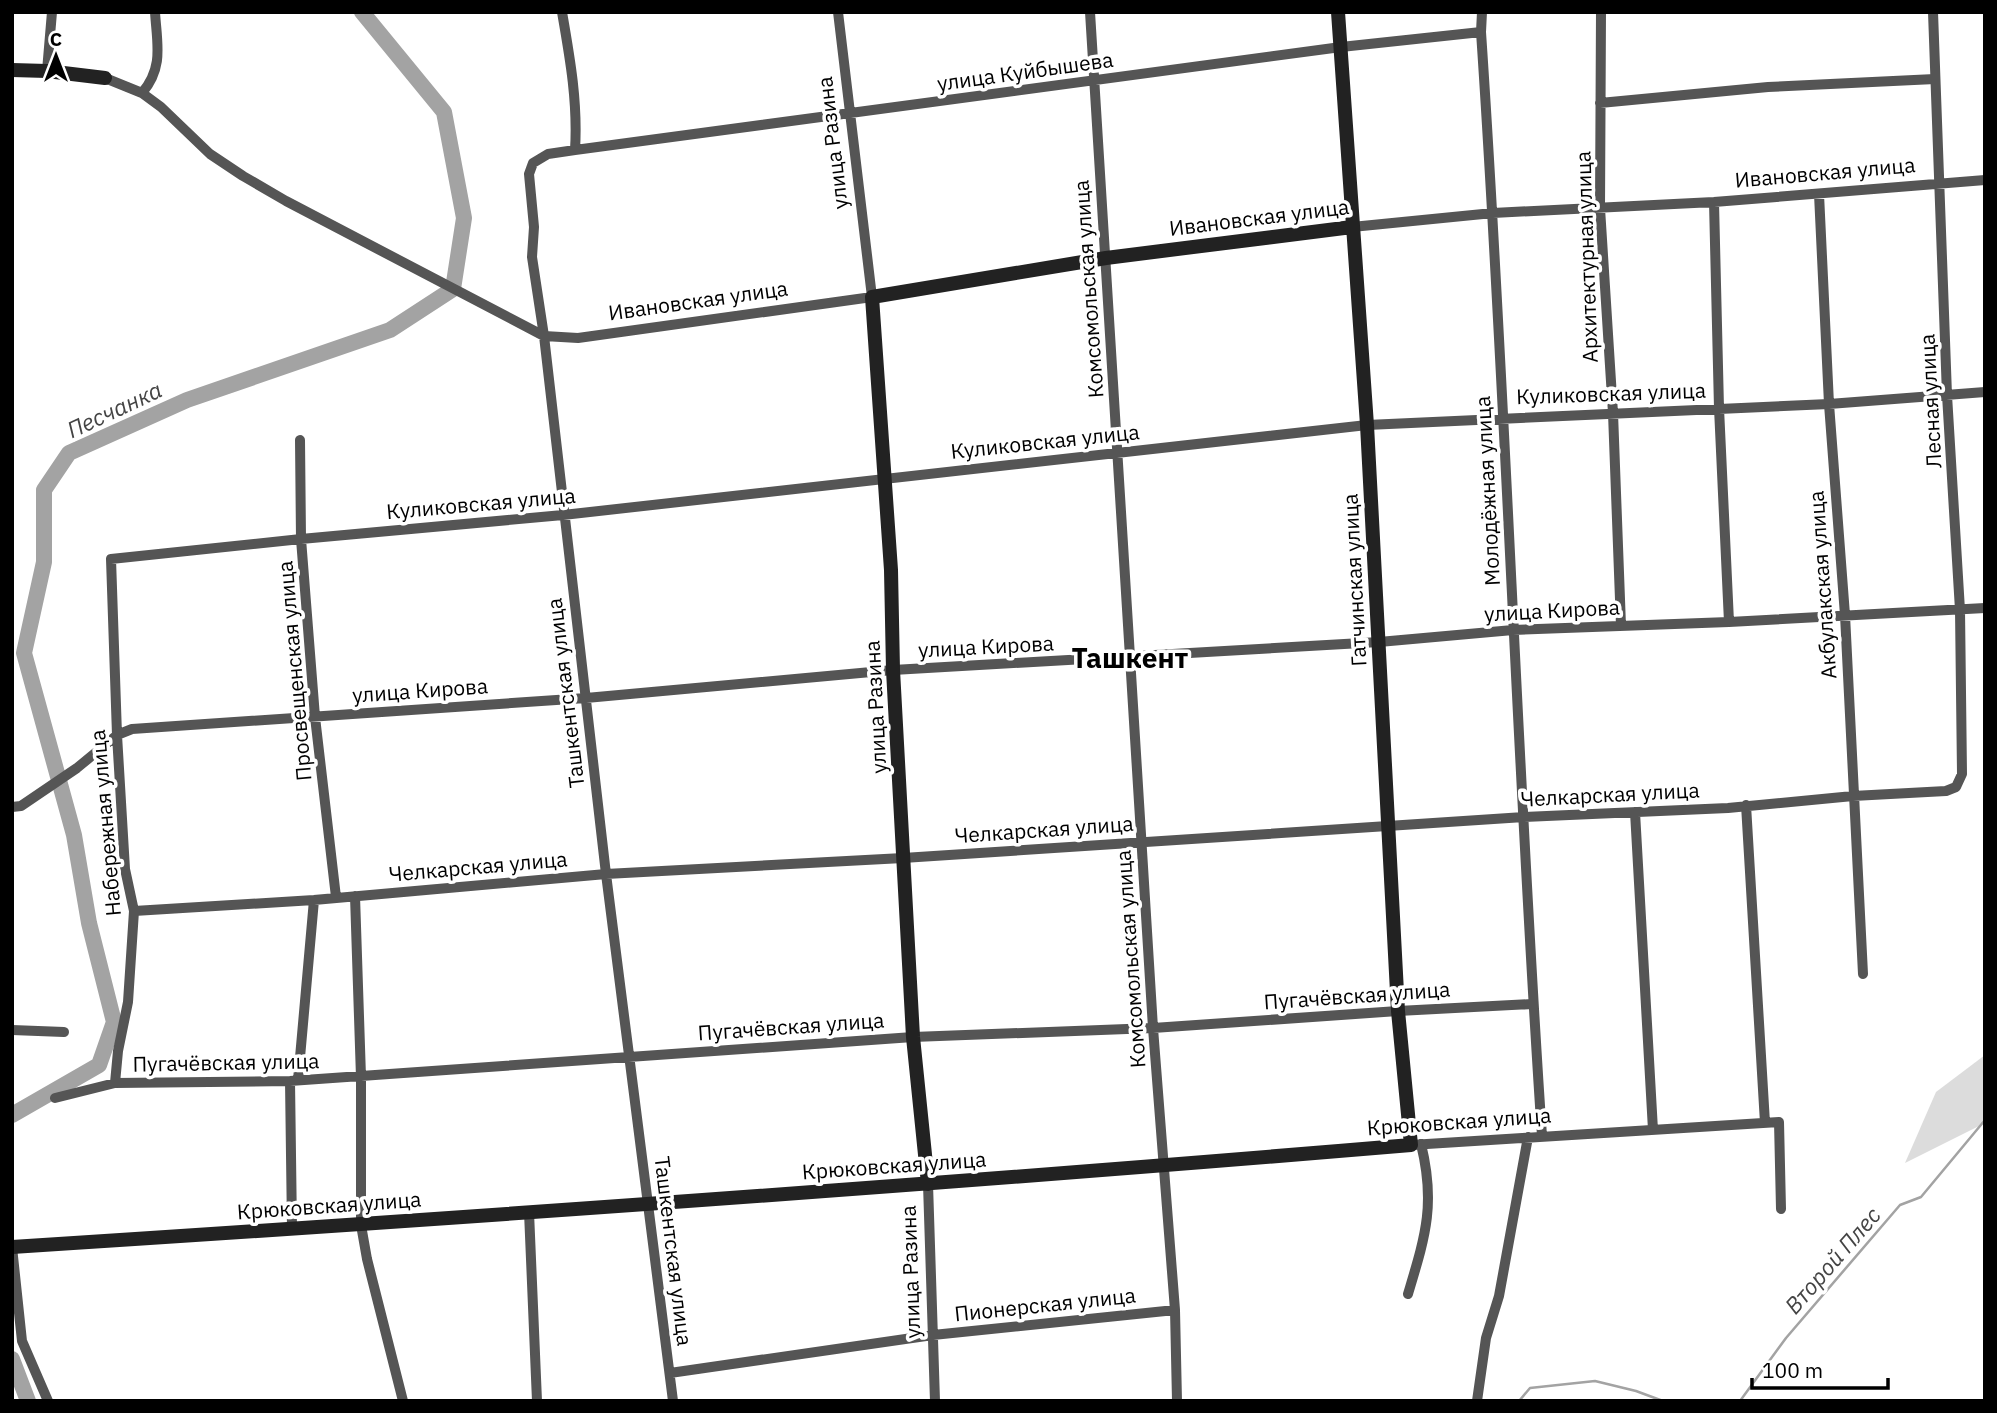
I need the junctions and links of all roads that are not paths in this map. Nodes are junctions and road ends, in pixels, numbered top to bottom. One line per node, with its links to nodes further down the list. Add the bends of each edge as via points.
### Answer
1 (52, 12): 13 (street)
2 (155, 12): 17 (street, via 158,66)
3 (562, 12): 20 (street, via 577,120)
4 (838, 12): 19 (street, улица Разина)
5 (1090, 12): 16 (street, Комсомольская улица)
6 (1338, 12): 11 (street, Гатчинская улица)
7 (1482, 12): 10 (street, Молодёжная улица)
8 (1601, 12): 18 (street, Архитектурная улица)
9 (1933, 12): 15 (street, Лесная улица)
10 (1481, 32): 11 (street, улица Куйбышева); 26 (street, Молодёжная улица)
11 (1341, 47): 16 (street, улица Куйбышева); 27 (street, Гатчинская улица)
12 (12, 70): 13 (street)
13 (47, 71): 14 (street)
14 (105, 78): 17 (street)
15 (1935, 79): 18 (street, via 1768,87); 22 (street, Лесная улица)
16 (1094, 81): 19 (street, улица Куйбышева); 28 (street, Комсомольская улица)
17 (142, 93): 30 (street, via 210,154 243,176)
18 (1600, 103): 25 (street, Архитектурная улица)
19 (850, 114): 20 (street, улица Куйбышева); 29 (street, улица Разина)
20 (575, 150): 30 (street, Ташкентская улица, via 548,154 533,163 528,174 532,257)
21 (1985, 180): 22 (street, Ивановская улица)
22 (1941, 184): 23 (street, Ивановская улица); 32 (street, Лесная улица)
23 (1819, 194): 24 (street, Ивановская улица); 33 (street, Акбулакская улица)
24 (1714, 202): 25 (street, Ивановская улица); 34 (street)
25 (1600, 208): 26 (street, Ивановская улица); 35 (street, Архитектурная улица)
26 (1493, 213): 27 (street, Ивановская улица); 36 (street, Молодёжная улица)
27 (1352, 227): 28 (street, Ивановская улица); 37 (street, Гатчинская улица)
28 (1106, 258): 29 (street, Ивановская улица); 39 (street, Комсомольская улица)
29 (872, 297): 30 (street, Ивановская улица, via 578,338); 40 (street, улица Разина)
30 (544, 336): 41 (street, Ташкентская улица)
31 (1985, 392): 32 (street, Куликовская улица)
32 (1947, 395): 33 (street, Куликовская улица); 45 (street, Лесная улица)
33 (1829, 404): 34 (street, Куликовская улица); 46 (street, Акбулакская улица)
34 (1719, 408): 35 (street, Куликовская улица); 47 (street)
35 (1613, 413): 36 (street, Куликовская улица); 48 (street, Архитектурная улица)
36 (1502, 417): 37 (street, Куликовская улица); 49 (street, Молодёжная улица)
37 (1367, 425): 39 (street, Куликовская улица); 50 (street, Гатчинская улица)
38 (300, 440): 42 (street, Просвещенская улица)
39 (1117, 453): 40 (street, Куликовская улица); 51 (street, Комсомольская улица)
40 (884, 478): 41 (street, Куликовская улица); 52 (street, улица Разина)
41 (563, 515): 42 (street, Куликовская улица); 53 (street, Ташкентская улица)
42 (301, 539): 43 (street, Куликовская улица); 54 (street, Просвещенская улица)
43 (111, 559): 55 (street, Набережная улица)
44 (1985, 608): 45 (street, улица Кирова)
45 (1960, 610): 46 (street, улица Кирова); 56 (street, Лесная улица, via 1962,774)
46 (1845, 615): 47 (street, улица Кирова); 57 (street, Акбулакская улица)
47 (1729, 622): 48 (street, улица Кирова)
48 (1621, 626): 49 (street, улица Кирова)
49 (1513, 630): 50 (street, улица Кирова); 61 (street, Молодёжная улица)
50 (1379, 642): 51 (street, улица Кирова); 62 (street, Гатчинская улица)
51 (1130, 657): 52 (street, улица Кирова); 63 (street, Комсомольская улица)
52 (893, 670): 53 (street, улица Кирова); 64 (street, улица Разина)
53 (586, 698): 54 (street, улица Кирова); 65 (street, Ташкентская улица)
54 (315, 717): 55 (street, улица Кирова, via 132,729); 67 (street, Просвещенская улица)
55 (117, 735): 59 (street, via 77,768); 69 (street, Набережная улица, via 125,869)
56 (1956, 786): 57 (street, Челкарская улица, via 1946,791)
57 (1853, 796): 58 (street, Челкарская улица); 70 (street, Акбулакская улица)
58 (1746, 805): 60 (street, Челкарская улица); 82 (street)
59 (17, 806)
60 (1635, 812): 61 (street, Челкарская улица); 83 (street)
61 (1524, 817): 62 (street, Челкарская улица); 71 (street, Молодёжная улица)
62 (1388, 826): 63 (street, Челкарская улица); 72 (street, Гатчинская улица)
63 (1141, 842): 64 (street, Челкарская улица); 73 (street, Комсомольская улица)
64 (903, 858): 65 (street, Челкарская улица); 76 (street, улица Разина)
65 (606, 874): 66 (street, Челкарская улица); 77 (street, Ташкентская улица)
66 (355, 896): 67 (street, Челкарская улица); 78 (street)
67 (336, 897): 68 (street, Челкарская улица)
68 (314, 900): 69 (street, Челкарская улица); 79 (street)
69 (134, 911): 80 (street, Набережная улица, via 128,1002)
70 (1863, 974)
71 (1532, 1004): 72 (street, Пугачёвская улица); 84 (street, Молодёжная улица)
72 (1398, 1010): 73 (street, Пугачёвская улица); 86 (street, Гатчинская улица)
73 (1153, 1028): 76 (street, Пугачёвская улица); 87 (street, Комсомольская улица)
74 (12, 1030): 75 (street)
75 (64, 1032)
76 (913, 1037): 77 (street, Пугачёвская улица); 88 (street, улица Разина)
77 (628, 1057): 78 (street, Пугачёвская улица); 89 (street, Ташкентская улица)
78 (361, 1077): 79 (street, Пугачёвская улица); 92 (street)
79 (294, 1081): 80 (street, Пугачёвская улица); 93 (street)
80 (115, 1083): 81 (street, Пугачёвская улица)
81 (55, 1098)
82 (1765, 1123): 83 (street, Крюковская улица); 90 (street, Крюковская улица, via 1779,1122)
83 (1653, 1130): 84 (street, Крюковская улица)
84 (1542, 1136): 85 (street, Крюковская улица)
85 (1528, 1137): 86 (street, Крюковская улица); 105 (street)
86 (1415, 1144): 87 (street, Крюковская улица); 95 (street, Гатчинская улица, via 1428,1187 1429,1215)
87 (1165, 1166): 88 (street, Крюковская улица); 96 (street, Комсомольская улица)
88 (928, 1184): 89 (street, Крюковская улица); 97 (street, улица Разина)
89 (650, 1203): 91 (street, Крюковская улица); 98 (street, Ташкентская улица)
90 (1781, 1209)
91 (529, 1212): 92 (street, Крюковская улица); 101 (street)
92 (361, 1225): 93 (street, Крюковская улица); 100 (street)
93 (292, 1229): 94 (street, Крюковская улица)
94 (12, 1247): 99 (street, via 22,1341)
95 (1408, 1294)
96 (1175, 1310): 97 (street, Пионерская улица); 104 (street, Комсомольская улица)
97 (933, 1335): 98 (street, Пионерская улица); 103 (street, улица Разина)
98 (670, 1373): 102 (street, Ташкентская улица)
99 (48, 1401)
100 (403, 1401)
101 (537, 1401)
102 (673, 1401)
103 (935, 1401)
104 (1177, 1401)
105 (1477, 1401)

